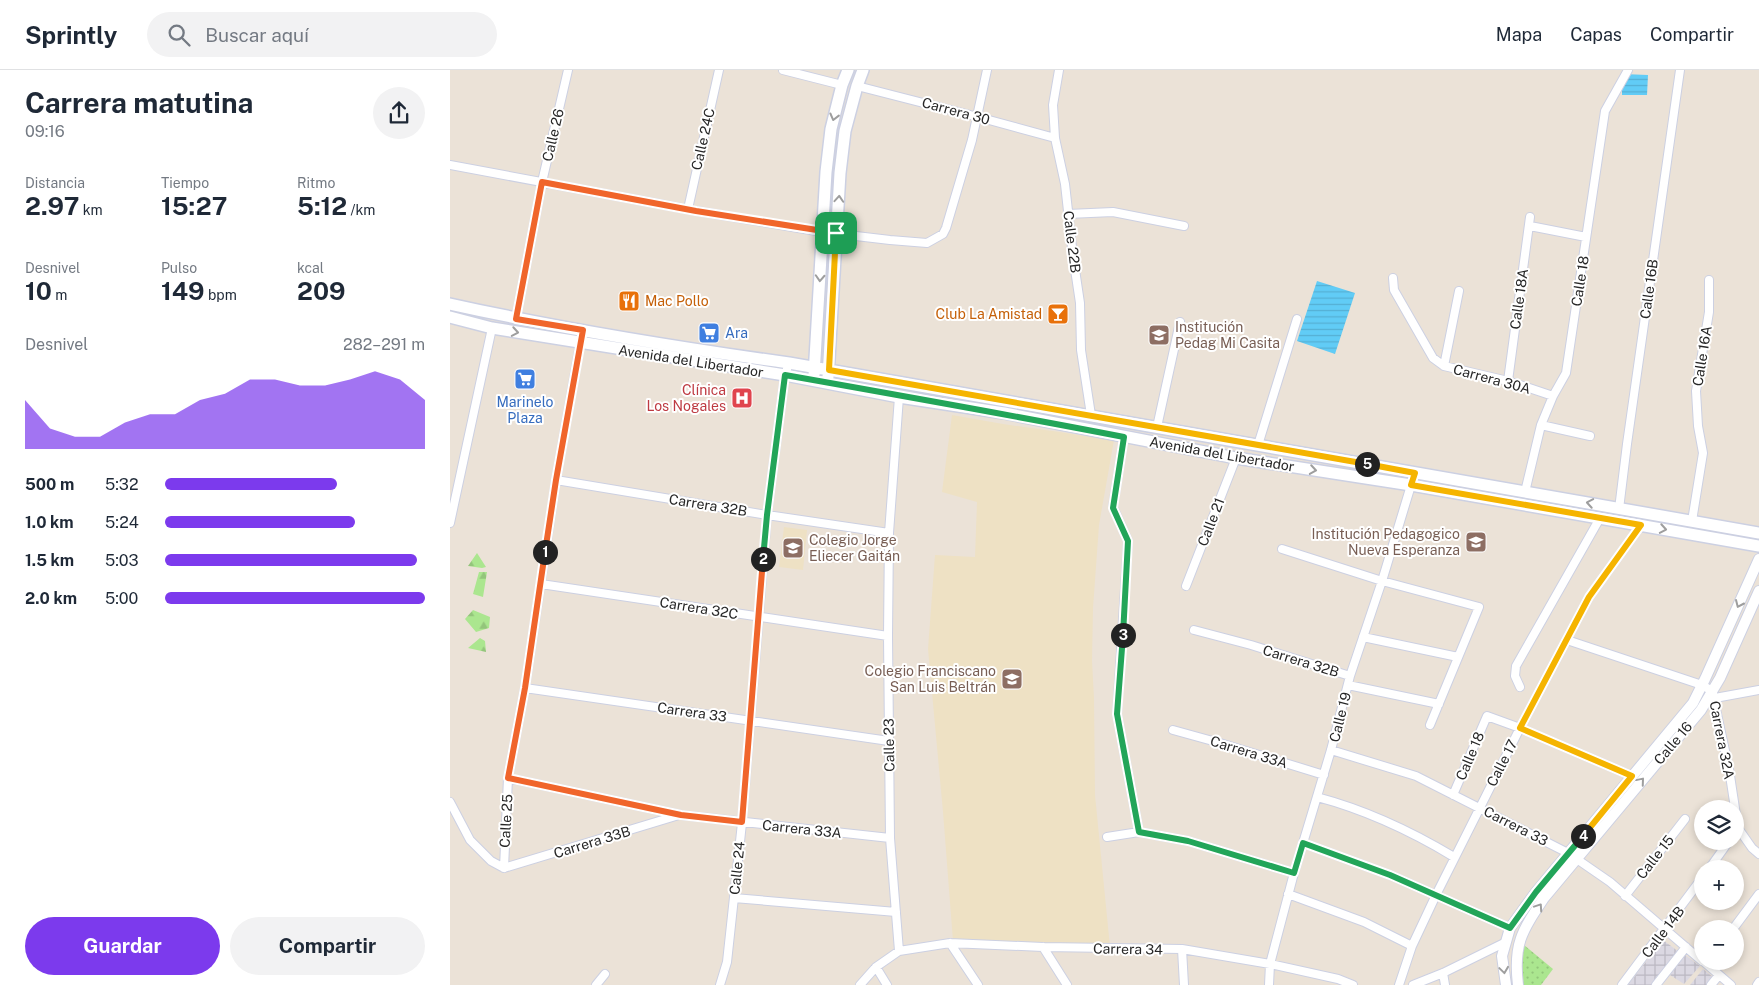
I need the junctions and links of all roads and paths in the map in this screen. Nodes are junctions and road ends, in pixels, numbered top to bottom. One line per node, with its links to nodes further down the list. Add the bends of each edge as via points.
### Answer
1 (568, 70): 15 (street, Calle 26)
2 (719, 70): 16 (street, Calle 24C)
3 (783, 70): 10 (street)
4 (848, 70): 10 (main road)
5 (863, 70): 11 (main road)
6 (987, 70): 12 (street)
7 (1059, 70): 13 (street, Calle 22B, via 1052,105)
8 (1628, 70): 23 (street, Calle 18, via 1605,111)
9 (1680, 70): 56 (street, Calle 16B)
10 (842, 85): 21 (main road, one-way to 21, via 831,129)
11 (857, 86): 12 (street, Carrera 30); 22 (main road, one-way to 11, via 845,131)
12 (978, 117): 13 (street, Carrera 30); 22 (street, via 943,234 927,243)
13 (1055, 138): 17 (street, Calle 22B)
14 (450, 164): 15 (street)
15 (542, 182): 16 (street); 29 (street, Calle 26)
16 (688, 209): 21 (street)
17 (1068, 214): 19 (street, via 1113,212); 45 (street, Calle 22B, via 1080,302 1081,350)
18 (1530, 217): 20 (street, Calle 18A)
19 (1184, 226)
20 (1530, 226): 23 (street); 41 (street, Calle 18A)
21 (822, 232): 22 (street); 37 (main road, one-way to 37)
22 (836, 233): 38 (main road)
23 (1586, 237): 44 (street, Calle 18, via 1566,373)
24 (1392, 278): 36 (street, Carrera 30A, via 1394,290 1433,358)
25 (1709, 280): 59 (street, Calle 16A, via 1710,312 1696,391 1703,453)
26 (1459, 291): 36 (street)
27 (450, 304): 29 (main road, Avenida del Libertador)
28 (450, 317): 32 (main road, Avenida del Libertador)
29 (516, 319): 33 (main road, Avenida del Libertador)
30 (1297, 319): 50 (street)
31 (1180, 322): 47 (street)
32 (492, 328): 34 (main road, Avenida del Libertador, one-way to 34); 60 (street)
33 (583, 330): 34 (street, Calle 25); 35 (main road, Avenida del Libertador)
34 (580, 343): 39 (main road, Avenida del Libertador); 53 (street, Calle 25)
35 (788, 363): 37 (main road, Avenida del Libertador); 39 (street, Calle 24)
36 (1444, 366): 41 (street, Carrera 30A)
37 (816, 368): 38 (main road, Avenida del Libertador); 40 (main road)
38 (829, 370): 42 (main road); 45 (main road, Avenida del Libertador)
39 (785, 375): 40 (main road, Avenida del Libertador); 57 (street, Calle 24)
40 (814, 380): 42 (main road, Avenida del Libertador)
41 (1508, 381): 44 (street, Carrera 30A)
42 (827, 383): 43 (main road, Avenida del Libertador)
43 (899, 396): 49 (main road, Avenida del Libertador); 62 (street, Calle 23)
44 (1553, 396): 46 (street, Calle 18)
45 (1091, 415): 47 (main road, Avenida del Libertador)
46 (1541, 425): 48 (street); 55 (street, Calle 18)
47 (1157, 427): 50 (main road, Avenida del Libertador)
48 (1590, 436)
49 (1124, 437): 51 (main road, Avenida del Libertador); 102 (street, via 1113,508 1128,541 1117,714)
50 (1258, 445): 52 (main road, Avenida del Libertador)
51 (1236, 458): 54 (main road, Avenida del Libertador, one-way to 54); 69 (street, Calle 21)
52 (1415, 473): 54 (street, Calle 19); 55 (main road, Avenida del Libertador)
53 (556, 480): 57 (street, Carrera 32B); 68 (street, Calle 25)
54 (1411, 485): 58 (main road, Avenida del Libertador); 67 (street, Calle 19)
55 (1525, 492): 56 (main road, Avenida del Libertador, one-way to 55)
56 (1619, 508): 59 (main road, Avenida del Libertador)
57 (767, 515): 62 (street, Carrera 32B); 71 (street, Calle 24)
58 (1600, 518): 61 (main road, Avenida del Libertador); 80 (street, via 1516,666 1515,676)
59 (1692, 521): 63 (main road, Avenida del Libertador)
60 (450, 523)
61 (1641, 525): 64 (main road, Avenida del Libertador, one-way to 64); 75 (street, Calle 17, via 1589,597)
62 (889, 533): 73 (street, Calle 23)
63 (1759, 533)
64 (1759, 546)
65 (1282, 549): 67 (street)
66 (1759, 559): 79 (street, Calle 16, one-way to 79)
67 (1382, 581): 74 (street, Calle 19); 76 (street, via 1480,607)
68 (541, 584): 71 (street, Carrera 32C); 81 (street, Calle 25)
69 (1186, 586)
70 (1759, 591): 83 (street, Calle 16)
71 (759, 617): 73 (street, Carrera 32C); 85 (street, Calle 24)
72 (1194, 630): 77 (street, Carrera 32B)
73 (888, 636): 89 (street, Calle 23)
74 (1363, 637): 76 (street); 77 (street, Calle 19)
75 (1566, 640): 79 (street, Carrera 32A); 87 (street, Calle 17)
76 (1458, 657): 84 (street)
77 (1350, 676): 78 (street, Calle 19)
78 (1348, 685): 84 (street); 90 (street, Calle 19)
79 (1702, 685): 83 (street, Carrera 32A); 92 (street, Calle 16, via 1693,703)
80 (1520, 687)
81 (525, 688): 85 (street, Carrera 33); 93 (street, Calle 25)
82 (1759, 690): 83 (street)
83 (1714, 695): 96 (street, Carrera 32A); 109 (street, Calle 16, one-way to 83)
84 (1438, 704): 86 (street)
85 (751, 720): 89 (street, Carrera 33); 101 (street, Calle 24)
86 (1430, 725)
87 (1520, 728): 92 (street); 94 (street, Calle 18, via 1487,716); 98 (street, Calle 17)
88 (1173, 730): 91 (street, Carrera 33A)
89 (889, 741): 105 (street, Calle 23)
90 (1331, 750): 91 (street, Calle 19); 94 (street, Carrera 33, via 1416,776)
91 (1324, 775): 95 (street, Calle 19)
92 (1632, 776): 109 (street, Calle 16)
93 (508, 778): 99 (street, Carrera 33A); 111 (street, Calle 25)
94 (1453, 794): 98 (street, Carrera 33)
95 (1317, 797): 106 (street, Calle 19); 110 (street, via 1349,805 1413,833)
96 (1732, 800)
97 (450, 802): 111 (street, via 470,840 491,861)
98 (1479, 808): 109 (street, Carrera 33); 110 (street, Calle 17)
99 (681, 815): 101 (street, Carrera 33A); 111 (street, Carrera 33B)
100 (1685, 819): 117 (street, Calle 15)
101 (742, 822): 105 (street, Carrera 33A); 118 (street, Calle 24)
102 (1139, 832): 103 (street); 112 (street, via 1188,841)
103 (1108, 837)
104 (1744, 837): 107 (street, Carrera 32A)
105 (890, 838): 119 (street, Calle 23)
106 (1303, 843): 112 (street, Calle 19); 116 (street)
107 (1756, 848): 108 (street, Carrera 32A)
108 (1759, 854)
109 (1572, 856): 117 (street, Carrera 33); 121 (street, Calle 16, via 1536,892); 151 (street, Calle 16, one-way to 109, via 1516,956 1524,928)
110 (1454, 857): 116 (street, Calle 17)
111 (504, 868)
112 (1294, 873): 114 (street, Calle 19)
113 (1694, 889): 122 (street, Calle 14B)
114 (1288, 894): 125 (street, via 1364,922); 131 (street, Calle 19)
115 (1759, 894): 120 (street)
116 (1436, 895): 121 (street); 125 (street, Calle 17)
117 (1626, 896): 122 (street, Carrera 33)
118 (734, 898): 119 (street); 139 (street, Calle 24, via 727,962)
119 (896, 912): 129 (street, Calle 23)
120 (1740, 920)
121 (1510, 928): 123 (street, Calle 16)
122 (1665, 929): 126 (street, Carrera 33); 152 (street, Calle 14B)
123 (1506, 942): 134 (street); 150 (street, Calle 16, one-way to 150, via 1502,956)
124 (950, 943): 127 (street, Carrera 34); 129 (street, Carrera 34); 142 (street)
125 (1412, 946): 147 (street, Calle 17)
126 (1686, 946): 130 (street, Carrera 33); 153 (street)
127 (1042, 947): 128 (street, Carrera 34); 143 (street)
128 (1182, 949): 131 (street, Carrera 34); 144 (street)
129 (899, 951): 132 (street)
130 (1694, 953)
131 (1270, 964): 145 (street, Calle 19); 146 (street, Carrera 34)
132 (876, 967): 140 (street); 141 (street)
133 (1714, 970): 136 (street, Carrera 33)
134 (1442, 973): 148 (street); 149 (street)
135 (605, 974): 138 (street)
136 (1719, 975): 154 (street); 155 (street, Carrera 33)
137 (1759, 982): 156 (street)
138 (596, 985)
139 (720, 985)
140 (860, 985)
141 (887, 985)
142 (978, 985)
143 (1067, 985)
144 (1184, 985)
145 (1269, 985)
146 (1353, 985)
147 (1399, 985)
148 (1413, 985)
149 (1445, 985)
150 (1506, 985)
151 (1518, 985)
152 (1622, 985)
153 (1656, 985)
154 (1711, 985)
155 (1731, 985)
156 (1757, 985)

